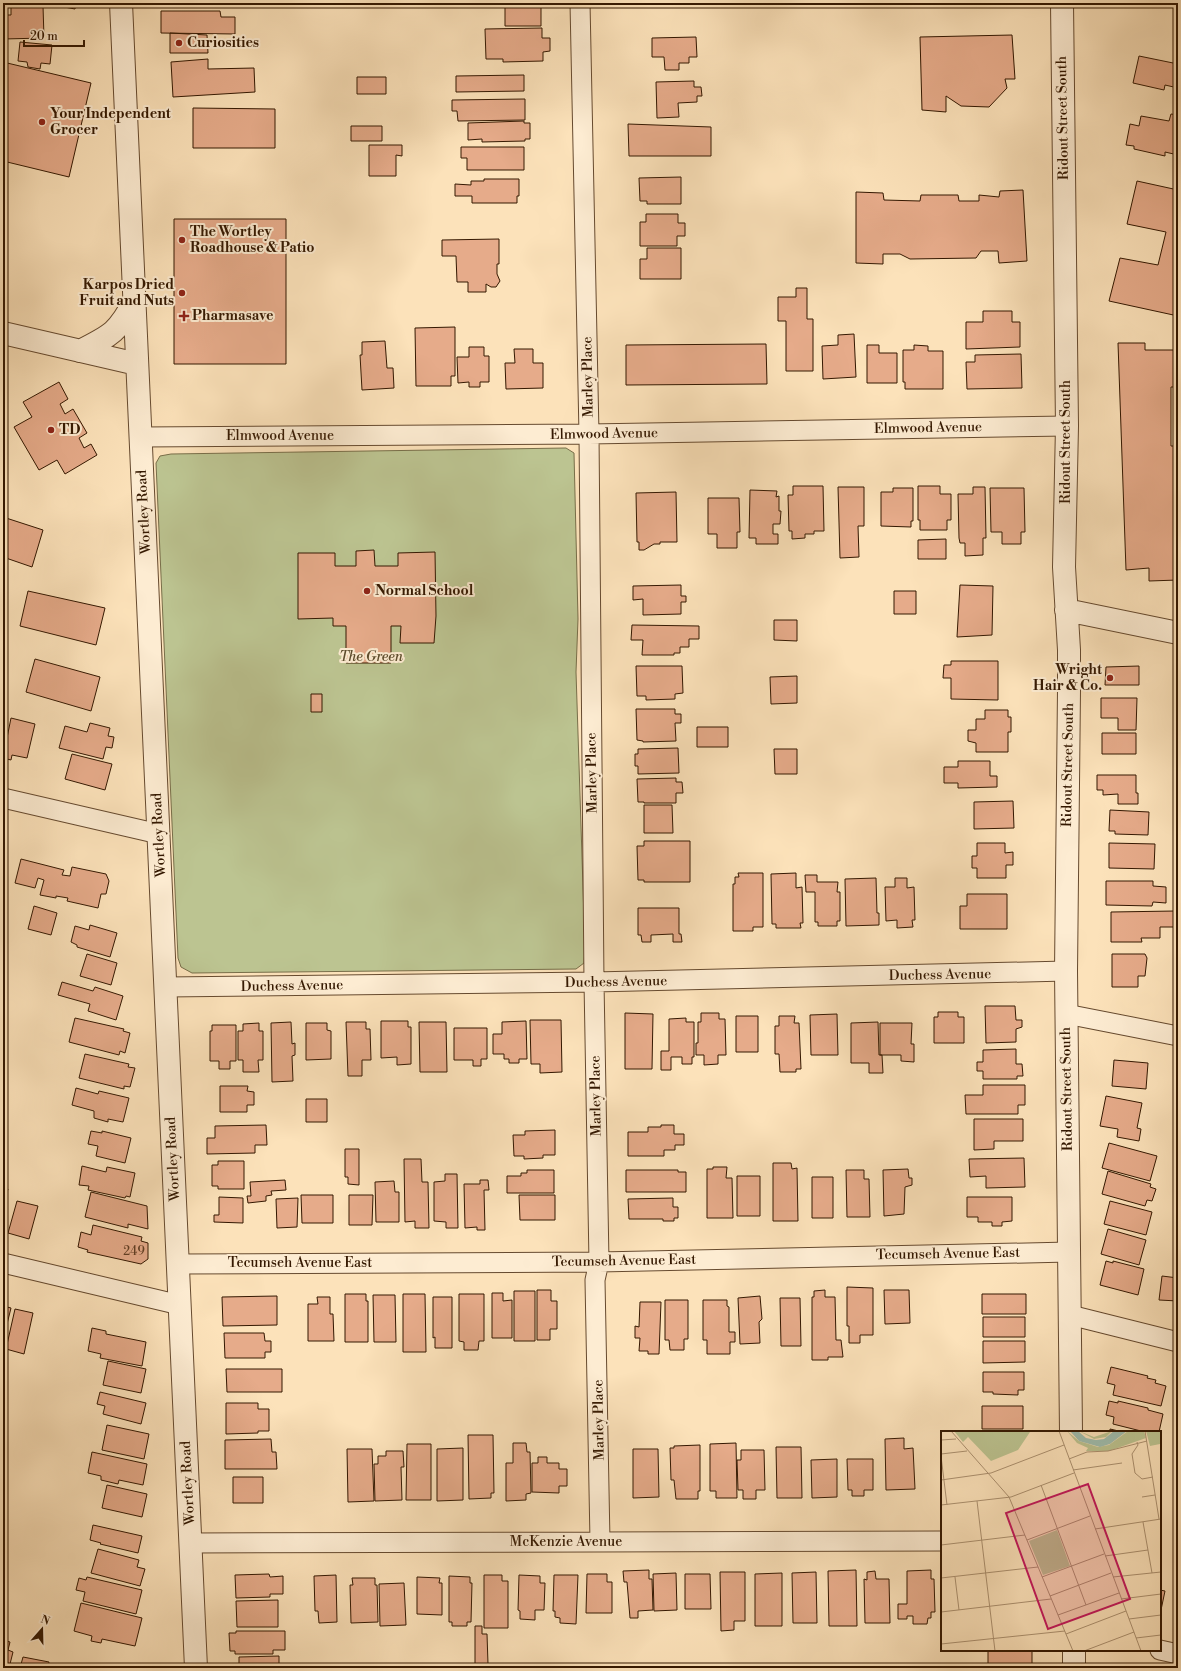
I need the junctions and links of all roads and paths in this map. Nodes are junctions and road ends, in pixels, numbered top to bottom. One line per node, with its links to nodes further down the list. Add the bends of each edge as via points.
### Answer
1 (121, 3): 4 (street, Wortley Road)
2 (580, 3): 9 (street, Marley Place)
3 (1062, 3): 8 (street, Ridout Street South)
4 (134, 300): 6 (street, via 123,322 107,337); 7 (street, Wortley Road)
5 (3, 333): 6 (street)
6 (80, 350): 7 (street)
7 (137, 364): 10 (street, Wortley Road)
8 (1067, 426): 9 (street, Elmwood Avenue); 11 (street, Ridout Street South, via 1064,567)
9 (589, 434): 10 (street, Elmwood Avenue); 16 (street, Marley Place)
10 (140, 437): 14 (street, Wortley Road)
11 (1066, 610): 12 (street); 15 (street, Ridout Street South, via 1069,650)
12 (1178, 633)
13 (3, 798): 14 (street)
14 (159, 834): 17 (street, Wortley Road)
15 (1066, 971): 16 (street, Duchess Avenue); 18 (street, Ridout Street South)
16 (594, 982): 17 (street, Duchess Avenue); 21 (street, Marley Place)
17 (166, 987): 23 (street, Wortley Road)
18 (1066, 1014): 19 (street); 20 (street, Ridout Street South)
19 (1178, 1036)
20 (1069, 1252): 21 (street, Tecumseh Avenue East); 25 (street, Ridout Street South)
21 (599, 1262): 23 (street, Tecumseh Avenue East); 29 (street, Marley Place, via 595,1280)
22 (3, 1263): 24 (street)
23 (178, 1264): 24 (street, Wortley Road)
24 (180, 1305): 30 (street, Wortley Road)
25 (1070, 1315): 26 (street); 27 (street, Ridout Street South)
26 (1178, 1342)
27 (1071, 1431)
28 (941, 1540): 29 (street, McKenzie Avenue)
29 (600, 1542): 30 (street, McKenzie Avenue)
30 (191, 1543): 34 (street, Wortley Road)
31 (1161, 1650): 33 (street)
32 (1074, 1651): 35 (street)
33 (1178, 1654)
34 (196, 1668)
35 (1074, 1668)

